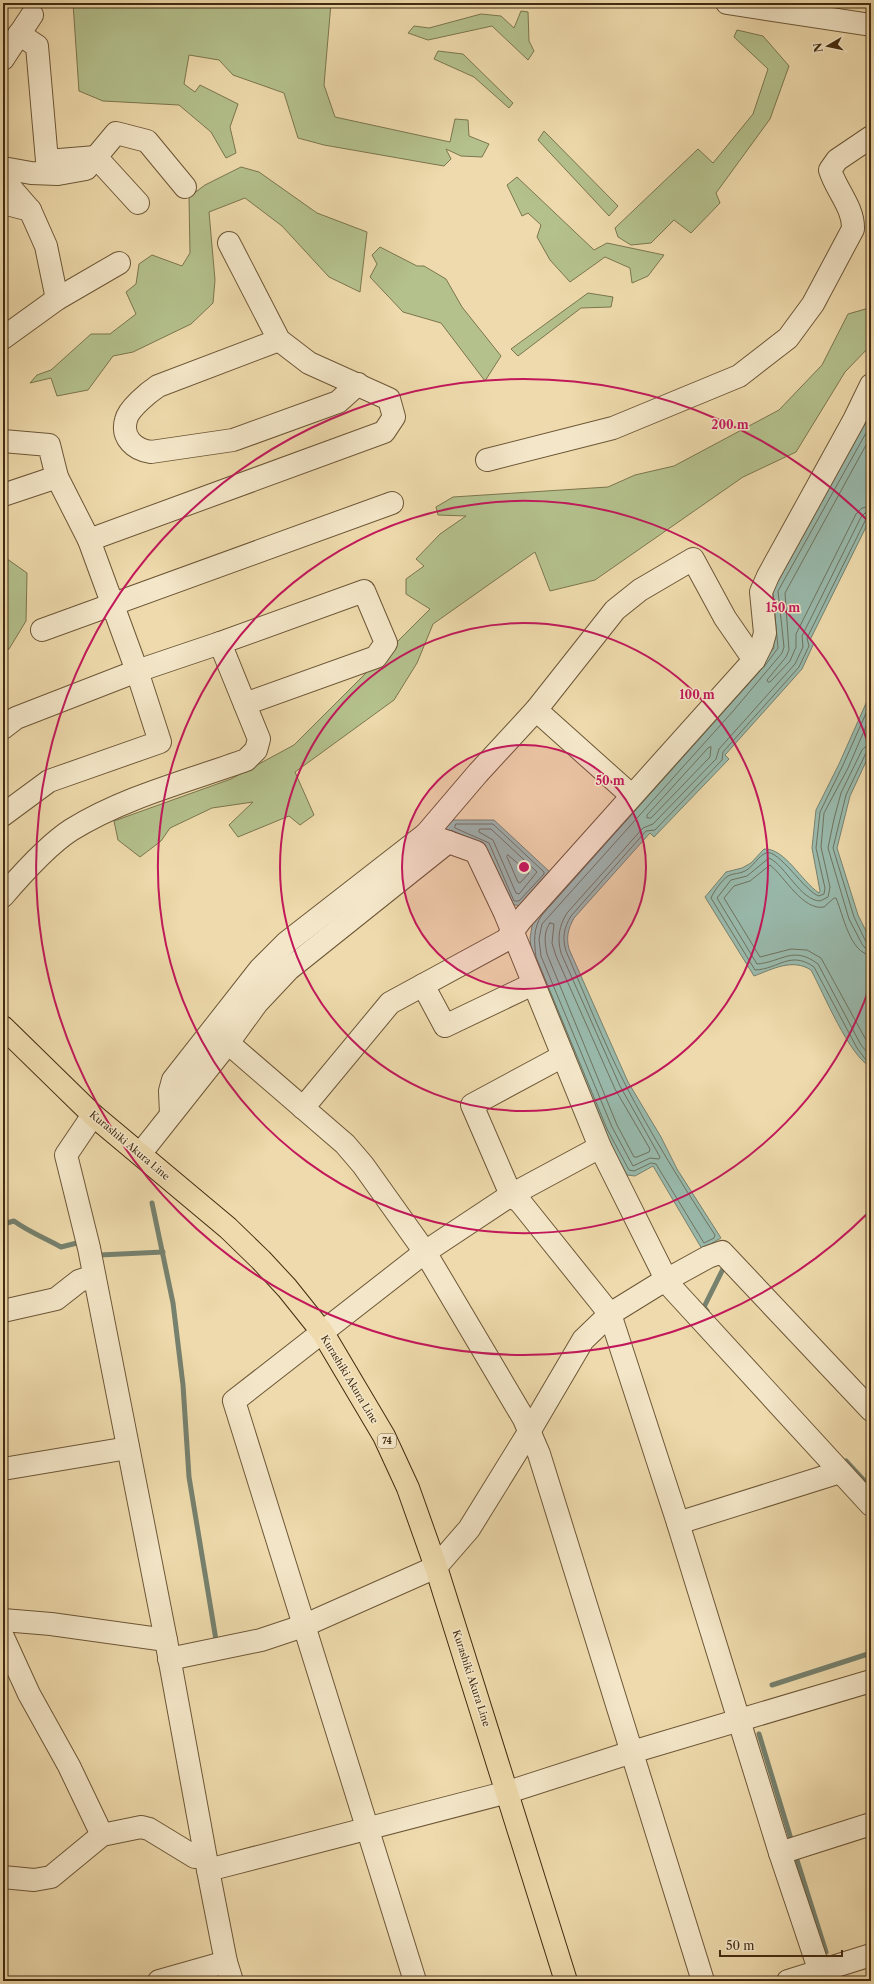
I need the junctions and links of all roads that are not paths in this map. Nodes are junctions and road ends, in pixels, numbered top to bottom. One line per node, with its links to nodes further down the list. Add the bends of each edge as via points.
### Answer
1 (727, 3): 3 (street)
2 (32, 15): 4 (street)
3 (871, 25)
4 (19, 34): 5 (street); 7 (street, via 37,46 47,161)
5 (3, 59)
6 (871, 137): 22 (street, via 837,160 830,170 833,181 850,211 853,229 813,304 788,338 739,376 613,428)
7 (96, 157): 8 (street, via 86,169 58,174); 10 (street, via 116,133 148,141); 12 (street)
8 (3, 168)
9 (3, 184): 13 (street, via 10,187)
10 (185, 187)
11 (3, 203): 13 (street)
12 (138, 203)
13 (30, 210): 16 (street, via 46,246)
14 (229, 243): 18 (street)
15 (119, 263): 16 (street)
16 (57, 299): 17 (street)
17 (3, 338)
18 (279, 340): 19 (street, via 309,363); 19 (street, via 158,386 146,394 126,419 125,429 130,443 140,451 151,452 233,440 338,402)
19 (358, 384): 26 (street, via 389,399 394,417 384,432)
20 (871, 385): 30 (street, via 761,592 765,633)
21 (3, 441): 23 (street, via 49,445)
22 (487, 460)
23 (57, 477): 24 (street); 26 (street)
24 (3, 495)
25 (392, 503): 27 (street)
26 (89, 540): 27 (street)
27 (113, 604): 28 (street); 31 (street)
28 (42, 630)
29 (220, 643): 31 (street); 32 (street); 32 (street, via 364,591 380,628 386,643 376,657)
30 (754, 660): 33 (street, via 725,618 693,559 640,590 615,610); 35 (street)
31 (137, 671): 34 (street, via 16,718); 36 (street, via 160,742 49,782)
32 (245, 704): 38 (street, via 259,739 252,756 107,809 69,831 25,870)
33 (536, 710): 35 (street); 37 (street, via 478,773)
34 (3, 728)
35 (631, 795): 39 (street)
36 (3, 815)
37 (437, 838): 39 (street, via 476,852); 43 (street, via 289,969 256,1003); 46 (street, via 286,943 260,969 173,1080 170,1091)
38 (3, 896)
39 (512, 932): 40 (street); 41 (street, via 506,940)
40 (533, 984): 41 (street, via 445,1026); 44 (street)
41 (423, 985): 45 (street, via 390,1003)
42 (4, 1031): 47 (main road, Kurashiki Akura Line / 74)
43 (228, 1043): 45 (street); 46 (street)
44 (563, 1056): 48 (street); 50 (street, via 472,1105)
45 (303, 1108): 51 (street, via 354,1152)
46 (171, 1114): 49 (street)
47 (93, 1115): 49 (main road, Kurashiki Akura Line / 74); 52 (street, via 66,1155)
48 (600, 1147): 50 (street); 53 (street)
49 (140, 1154): 56 (main road, Kurashiki Akura Line / 74, via 228,1228 261,1260)
50 (511, 1195): 51 (street); 55 (street, via 521,1203)
51 (425, 1252): 56 (street); 58 (street, via 524,1419)
52 (94, 1276): 54 (street, via 79,1281 56,1299); 59 (street)
53 (666, 1279): 55 (street); 57 (street, via 715,1255); 61 (street)
54 (3, 1311)
55 (610, 1314): 58 (street, via 583,1340); 63 (street)
56 (323, 1333): 64 (main road, Kurashiki Akura Line / 74, via 384,1436 408,1488); 66 (street, via 234,1401)
57 (871, 1410)
58 (529, 1432): 64 (street, via 469,1529); 71 (street, via 539,1454)
59 (128, 1448): 60 (street); 68 (street)
60 (3, 1469)
61 (840, 1472): 62 (street); 63 (street)
62 (871, 1505)
63 (678, 1523): 70 (street)
64 (436, 1567): 66 (street); 72 (main road, Kurashiki Akura Line / 74)
65 (3, 1620): 68 (street, via 51,1624)
66 (304, 1626): 68 (street, via 261,1640); 74 (street)
67 (3, 1637): 75 (street, via 29,1694 69,1766)
68 (167, 1649): 77 (street)
69 (871, 1681): 70 (street)
70 (739, 1720): 71 (street); 76 (street)
71 (632, 1752): 72 (street); 85 (street)
72 (508, 1792): 74 (street); 84 (main road, Kurashiki Akura Line / 74)
73 (871, 1824): 76 (street)
74 (368, 1829): 77 (street); 83 (street)
75 (102, 1834): 77 (street, via 149,1829); 78 (street, via 51,1877 34,1880)
76 (780, 1853): 81 (street)
77 (206, 1864): 80 (street)
78 (3, 1877)
79 (871, 1955): 81 (street)
80 (229, 1971): 82 (street)
81 (821, 1976): 86 (street)
82 (159, 1981)
83 (415, 1981)
84 (566, 1981)
85 (703, 1981)
86 (788, 1981)

